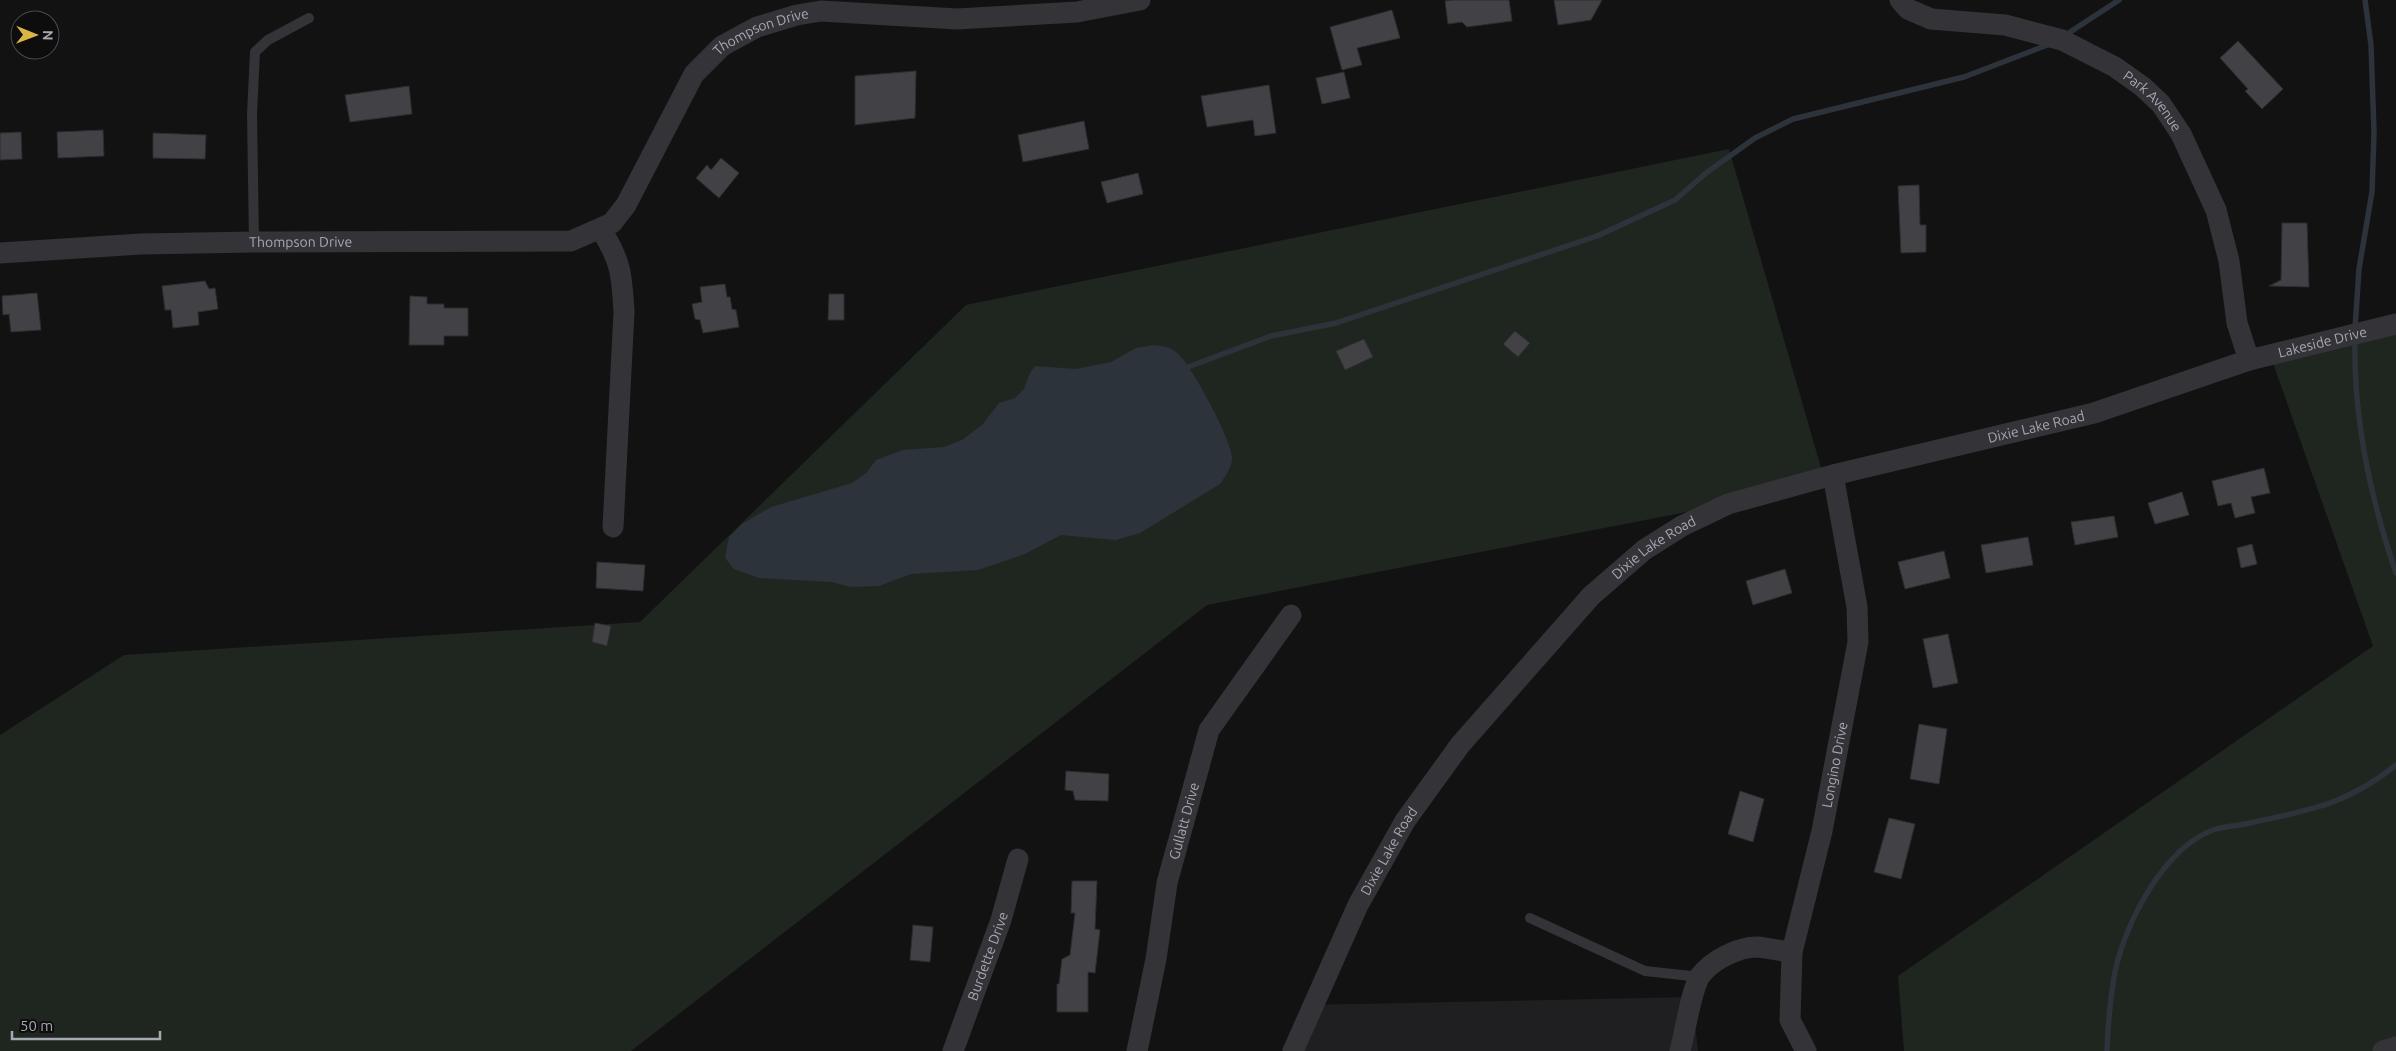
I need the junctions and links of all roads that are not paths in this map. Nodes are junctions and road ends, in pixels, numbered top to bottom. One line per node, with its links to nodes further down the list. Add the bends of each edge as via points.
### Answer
1 (1140, 0): 4 (street, Thompson Drive, via 1077,12 957,19 821,12 757,27 722,46 694,74 626,205 612,223)
2 (1900, 0): 8 (street, Park Avenue, via 1908,9 1931,19 2005,25 2062,40 2115,67 2161,104 2181,134 2216,210 2229,261 2237,324)
3 (308, 18): 5 (lane, via 268,40 255,52 252,114)
4 (601, 230): 5 (street, Thompson Drive, via 571,241); 10 (street, via 615,251 624,312)
5 (254, 242): 6 (street, Thompson Drive, via 141,244)
6 (0, 254)
7 (2396, 324): 8 (street, Lakeside Drive)
8 (2249, 360): 9 (street, Dixie Lake Road, via 2094,413)
9 (1833, 476): 14 (street, Longino Drive, via 1857,607 1858,642 1822,831); 19 (street, Dixie Lake Road, via 1728,504 1682,526 1644,550 1591,596 1460,745 1405,820 1358,905)
10 (613, 527)
11 (1290, 615): 18 (street, Gullatt Drive, via 1209,730 1167,883 1156,959)
12 (1018, 859): 17 (street, Burdette Drive, via 1001,920)
13 (1530, 918): 15 (lane, via 1646,971)
14 (1792, 952): 15 (street, via 1756,947 1734,952 1710,966); 21 (street, Longino Drive, via 1790,1020)
15 (1700, 977): 20 (street)
16 (2396, 1047): 22 (street)
17 (953, 1051)
18 (1137, 1051)
19 (1293, 1051)
20 (1680, 1051)
21 (1806, 1051)
22 (2383, 1051)

